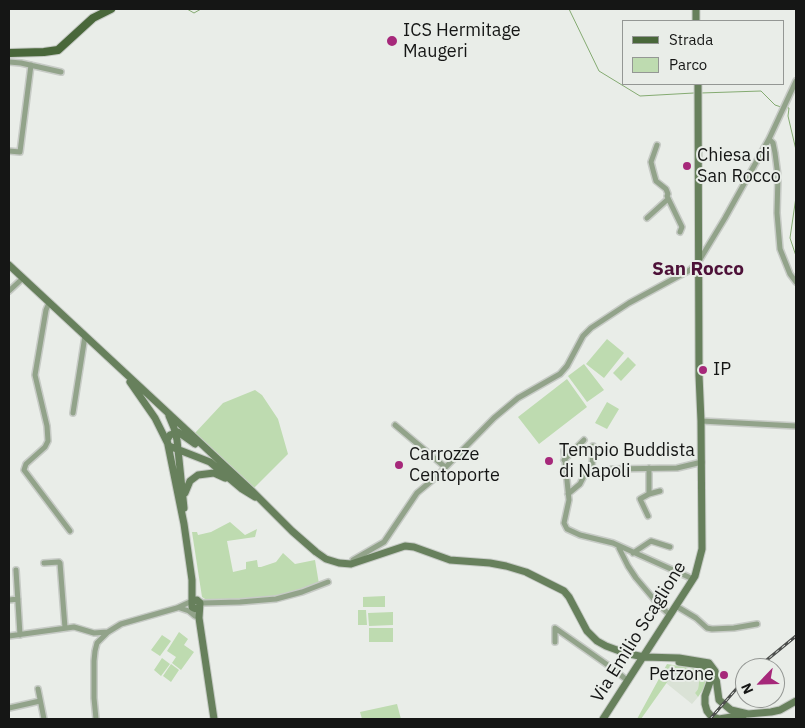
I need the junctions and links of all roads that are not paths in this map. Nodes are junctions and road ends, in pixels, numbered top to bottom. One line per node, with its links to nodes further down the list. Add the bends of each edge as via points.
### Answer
1 (111, 9): 2 (main road, via 93,18 58,50)
2 (9, 52)
3 (9, 62): 4 (street)
4 (30, 65): 5 (street); 10 (street, via 20,152)
5 (61, 72)
6 (796, 82): 8 (street)
7 (698, 85): 14 (main road, Via Emilio Scaglione)
8 (769, 139): 14 (street); 17 (street, via 775,153 778,176 780,249)
9 (658, 145): 11 (street, via 651,162 656,182 666,189)
10 (9, 151)
11 (668, 199): 12 (street); 13 (street, via 682,227)
12 (647, 218)
13 (680, 232)
14 (699, 261): 26 (main road, Via Emilio Scaglione); 38 (street, via 690,270 591,328 560,374 518,398)
15 (9, 265): 16 (main road)
16 (23, 278): 18 (street); 19 (main road)
17 (796, 282)
18 (9, 291)
19 (49, 303): 20 (main road); 51 (street, via 35,375 48,441 24,470)
20 (85, 336): 21 (main road); 24 (street)
21 (124, 372): 22 (main road); 23 (main road)
22 (141, 398): 32 (main road, via 156,418); 42 (main road)
23 (166, 411): 25 (main road); 39 (main road)
24 (73, 413)
25 (172, 420): 29 (main road); 30 (main road)
26 (702, 421): 28 (street); 37 (main road, Via Emilio Scaglione)
27 (395, 425): 38 (street)
28 (796, 426)
29 (175, 432): 30 (main road); 32 (main road, via 168,437); 34 (main road)
30 (183, 434): 34 (main road, via 185,442); 39 (main road)
31 (584, 440): 36 (street)
32 (168, 443): 34 (main road); 42 (main road)
33 (593, 446): 45 (street, via 592,468)
34 (178, 450): 43 (main road, via 210,462); 47 (main road)
35 (564, 451): 36 (street)
36 (564, 460): 45 (street)
37 (702, 462): 40 (street, via 677,468); 58 (main road, Via Emilio Scaglione, via 702,549)
38 (446, 467): 56 (street, via 418,493 384,542)
39 (227, 468): 48 (main road)
40 (649, 468): 41 (street); 46 (street)
41 (612, 469)
42 (175, 476): 50 (main road)
43 (236, 485): 47 (main road, via 219,474 204,473 193,477); 48 (main road)
44 (660, 491): 46 (street)
45 (568, 494): 52 (street, via 564,523 567,529)
46 (649, 494): 49 (street, via 640,499)
47 (184, 496): 50 (main road)
48 (260, 500): 56 (main road, via 316,552)
49 (648, 516)
50 (184, 524): 62 (main road)
51 (70, 531)
52 (619, 547): 54 (street); 65 (street, via 636,578)
53 (670, 547): 54 (street, via 650,541)
54 (633, 553): 58 (street)
55 (44, 563): 67 (street, via 60,563)
56 (343, 564): 74 (main road, via 360,562 405,546 450,560 490,563 519,570 564,591 586,631 597,641 617,651)
57 (16, 570): 60 (street)
58 (693, 579): 63 (main road, Via Emilio Scaglione)
59 (328, 582): 62 (street, via 276,599)
60 (18, 599): 61 (street); 70 (street)
61 (9, 600)
62 (196, 605): 64 (street); 64 (street, via 189,611); 86 (main road); 87 (main road)
63 (676, 606): 65 (main road, Via Emilio Scaglione); 66 (street, via 707,628)
64 (178, 608): 68 (street, via 129,621)
65 (670, 615): 74 (main road, Via Emilio Scaglione)
66 (756, 624)
67 (65, 628): 69 (street, via 78,627); 70 (street)
68 (108, 632): 69 (street); 73 (street)
69 (94, 634): 73 (street)
70 (20, 635): 71 (street)
71 (9, 636)
72 (555, 642): 76 (street, via 554,630 557,628)
73 (96, 645): 85 (street)
74 (644, 657): 75 (main road); 76 (main road, Via Emilio Scaglione)
75 (672, 659): 78 (main road, via 704,666 708,670 710,682); 79 (main road, via 701,660 712,665)
76 (628, 681): 88 (main road, Via Emilio Scaglione)
77 (38, 689): 81 (street)
78 (705, 698): 79 (main road); 83 (main road, via 707,711 715,718)
79 (719, 700): 83 (main road, via 731,710)
80 (796, 700): 83 (main road, via 780,710)
81 (40, 701): 82 (street); 84 (street)
82 (9, 708)
83 (747, 714)
84 (44, 719)
85 (96, 719)
86 (210, 719)
87 (214, 719)
88 (603, 719)

